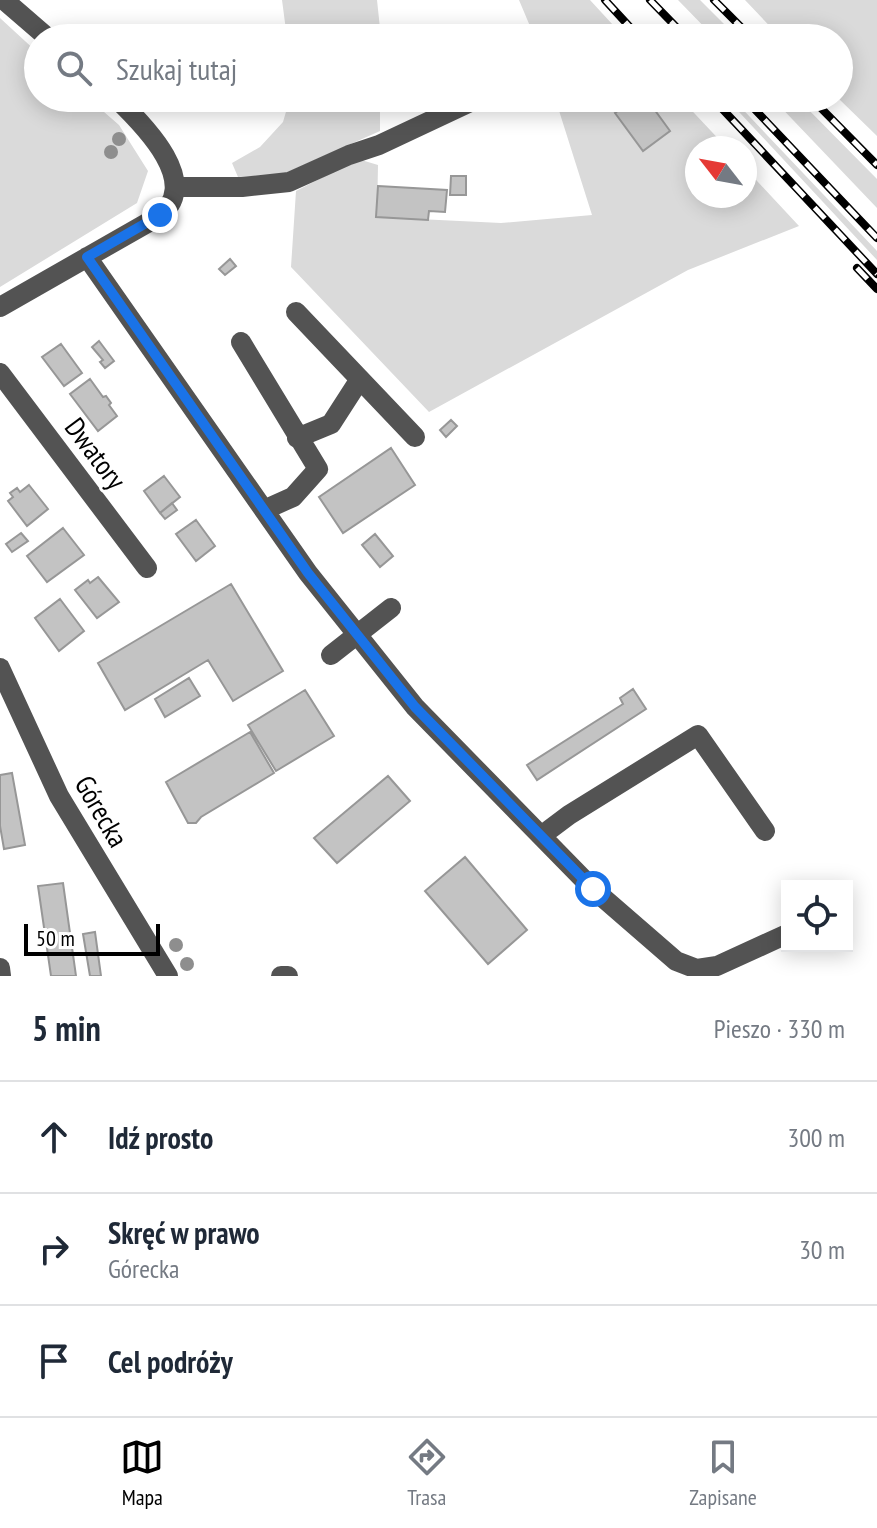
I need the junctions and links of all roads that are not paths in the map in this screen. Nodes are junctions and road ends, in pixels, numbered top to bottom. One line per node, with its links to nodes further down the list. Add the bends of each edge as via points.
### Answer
1 (4, 0): 2 (street)
2 (32, 24)
3 (129, 112): 5 (street, via 155,141)
4 (449, 112): 5 (street, via 289,182)
5 (175, 187): 6 (street, via 164,212)
6 (87, 257): 7 (street); 14 (street)
7 (0, 307)
8 (296, 312): 11 (street)
9 (241, 342): 13 (street)
10 (0, 373): 15 (street, Dwatory)
11 (360, 379): 12 (street); 13 (street, via 331,424)
12 (415, 437)
13 (297, 438): 14 (street, via 318,469 293,497)
14 (264, 510): 17 (street)
15 (147, 568)
16 (391, 608): 17 (street)
17 (358, 635): 18 (street); 21 (street, via 415,707)
18 (331, 655)
19 (0, 668): 25 (street, Górecka, via 59,796)
20 (765, 831): 21 (street, via 698,735)
21 (541, 836): 22 (street, via 676,961 697,969 717,966)
22 (781, 937)
23 (0, 968): 24 (street)
24 (1, 976)
25 (168, 976)
26 (281, 976): 27 (street)
27 (288, 976)

